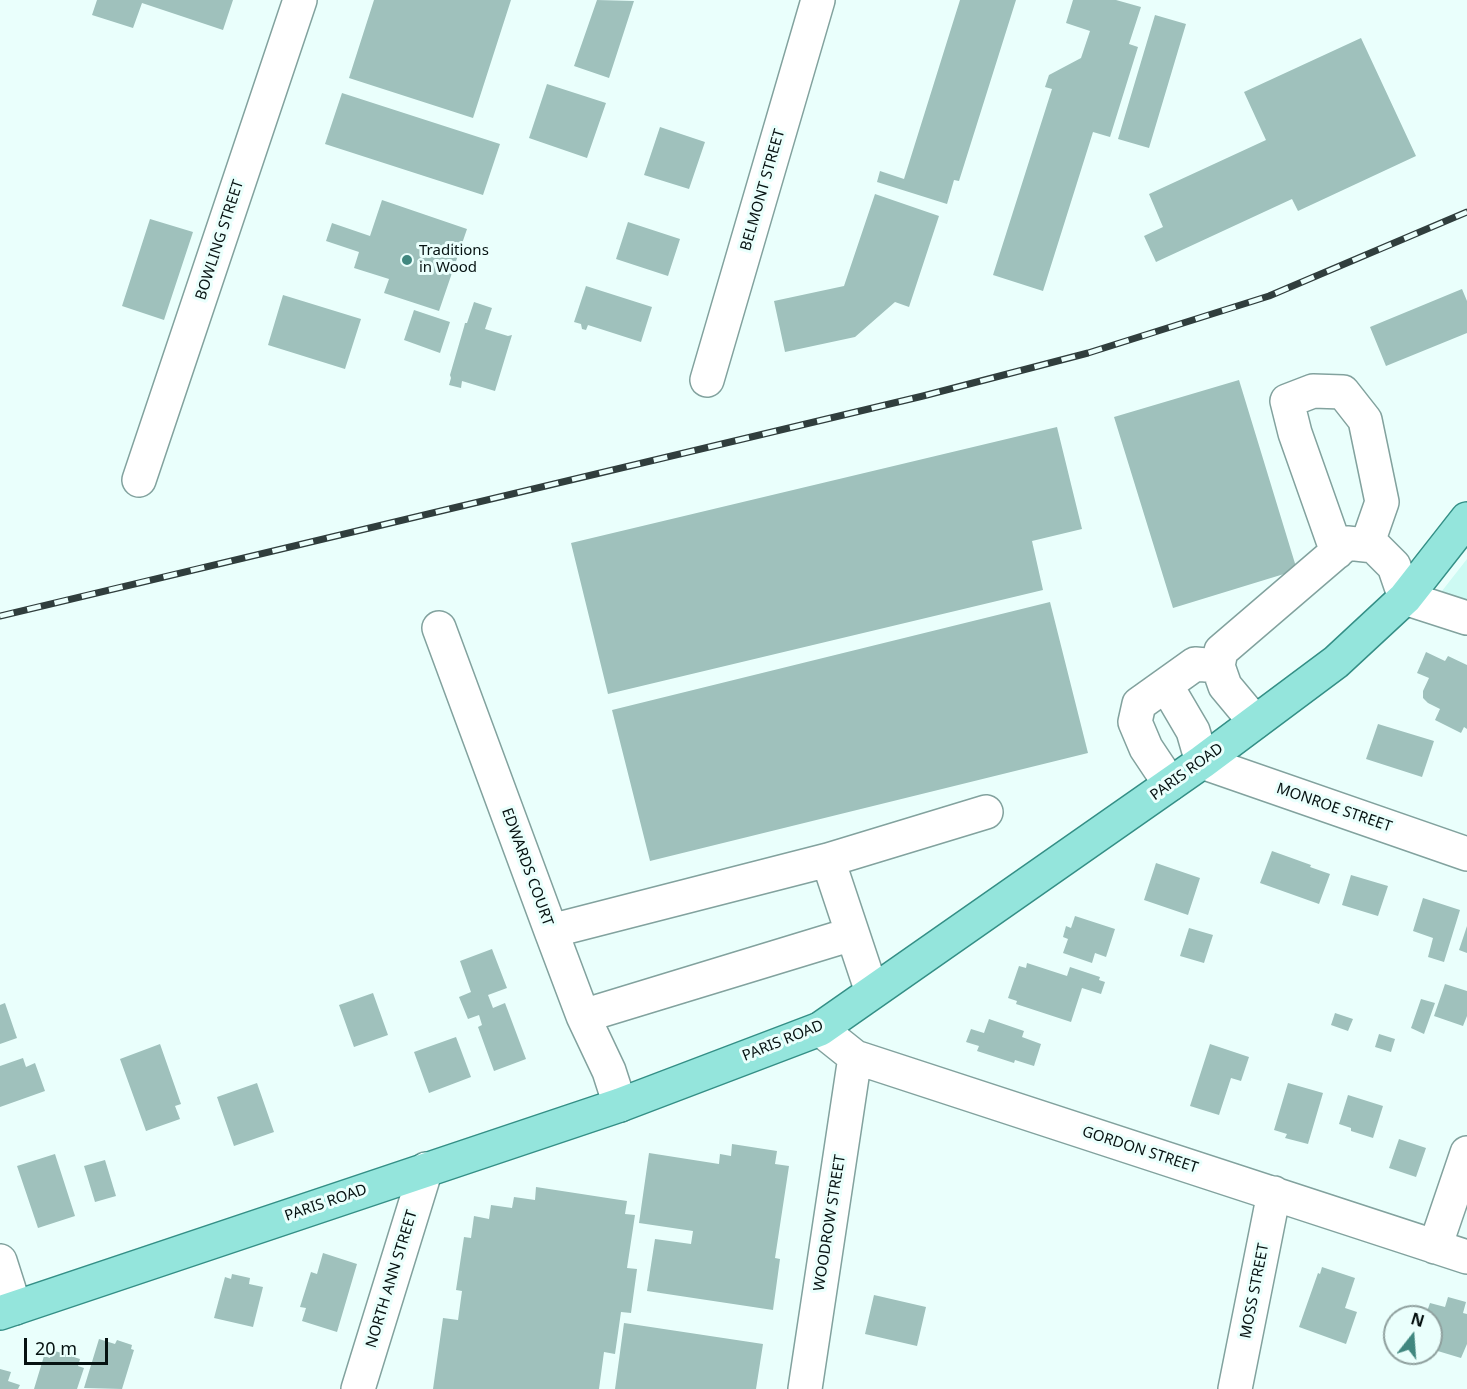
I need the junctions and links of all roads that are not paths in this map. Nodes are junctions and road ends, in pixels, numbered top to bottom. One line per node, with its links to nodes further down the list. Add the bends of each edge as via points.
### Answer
1 (300, 0): 4 (street, BOWLING STREET)
2 (818, 0): 3 (street, BELMONT STREET)
3 (708, 380)
4 (139, 480)
5 (1467, 519): 6 (main road, PARIS ROAD)
6 (1405, 598): 7 (street); 9 (street, via 1394,566 1374,546 1352,548 1221,651); 11 (main road, PARIS ROAD, via 1336,662)
7 (1467, 618)
8 (439, 628): 17 (street, EDWARDS COURT)
9 (1218, 666): 10 (street, via 1195,664); 11 (street, via 1225,686)
10 (1166, 685): 12 (street, via 1193,731); 13 (street, via 1139,704 1135,722 1146,748)
11 (1255, 722): 12 (main road, PARIS ROAD)
12 (1202, 762): 13 (main road, PARIS ROAD); 15 (street, MONROE STREET)
13 (1170, 784): 19 (main road, PARIS ROAD)
14 (986, 812): 16 (street)
15 (1467, 854)
16 (828, 860): 17 (street); 18 (street)
17 (551, 931): 20 (street, EDWARDS COURT)
18 (852, 934): 19 (street); 20 (street)
19 (872, 993): 21 (main road, PARIS ROAD)
20 (584, 1016): 23 (street, EDWARDS COURT)
21 (820, 1029): 22 (street, GORDON STREET); 23 (main road, PARIS ROAD)
22 (855, 1057): 26 (street, GORDON STREET); 32 (street, WOODROW STREET)
23 (620, 1104): 25 (main road, PARIS ROAD)
24 (1467, 1153): 27 (street)
25 (426, 1169): 30 (main road, PARIS ROAD); 31 (street, NORTH ANN STREET)
26 (1274, 1193): 27 (street, GORDON STREET); 33 (street, MOSS STREET)
27 (1435, 1247): 28 (street, GORDON STREET)
28 (1467, 1257)
29 (0, 1261): 30 (street)
30 (8, 1311)
31 (358, 1389)
32 (805, 1389)
33 (1235, 1389)

